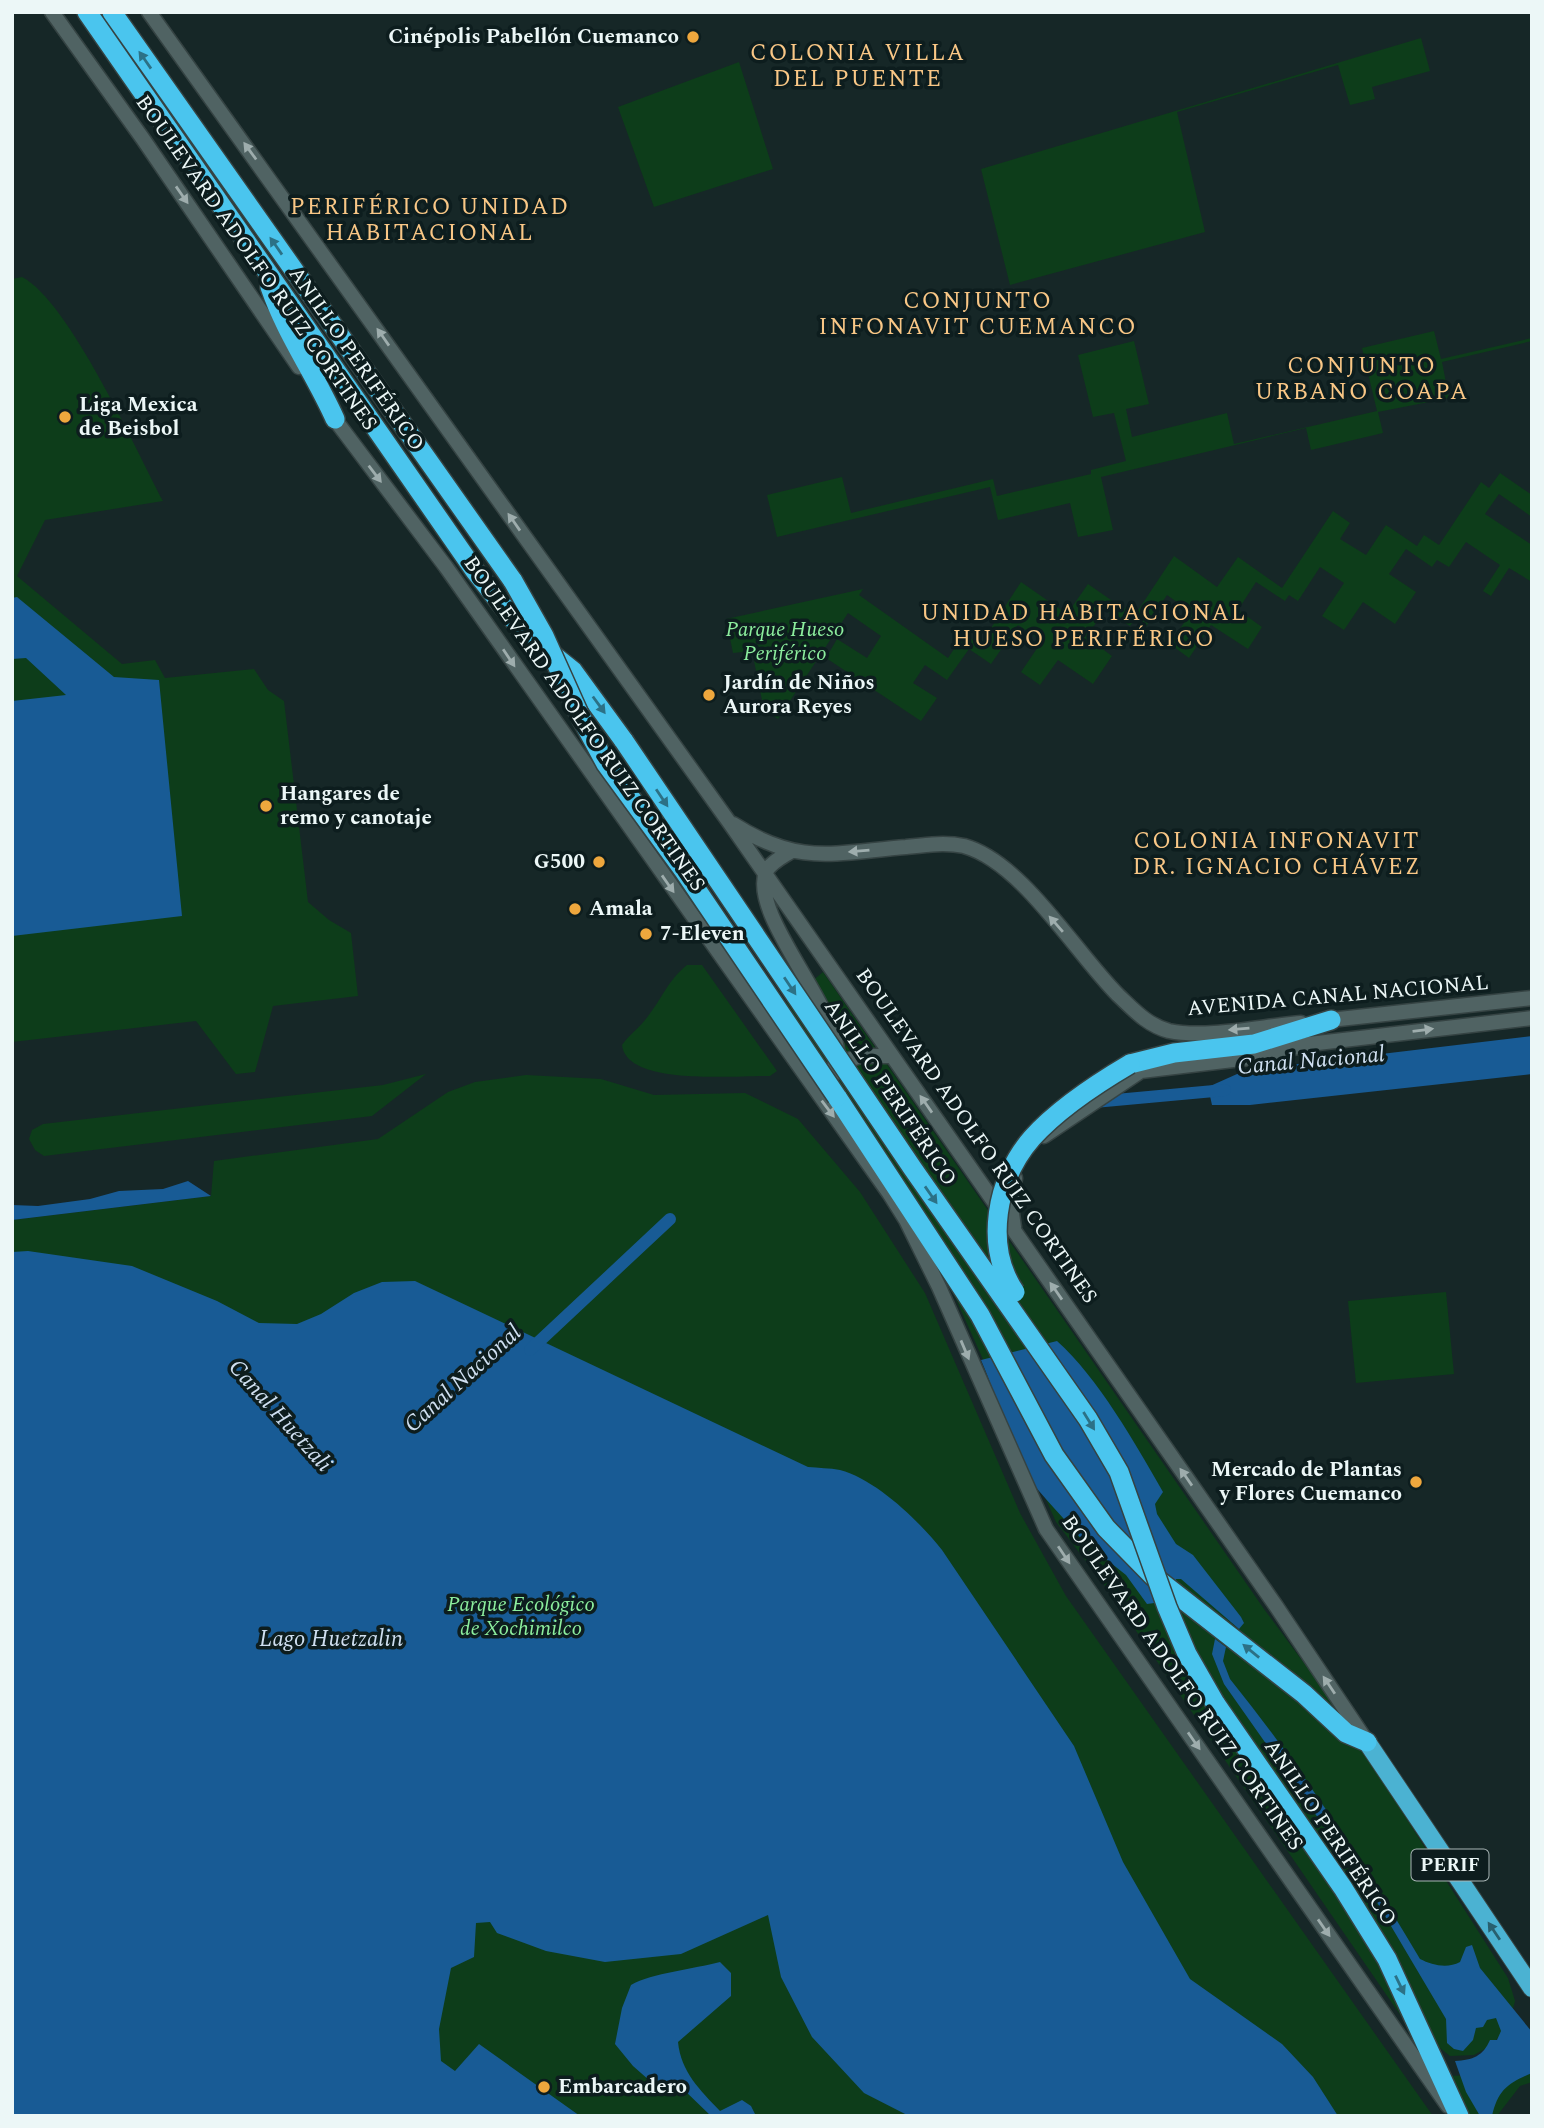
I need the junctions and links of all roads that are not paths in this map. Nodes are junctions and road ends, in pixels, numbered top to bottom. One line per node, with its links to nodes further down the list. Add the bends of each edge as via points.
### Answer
1 (52, 12): 6 (main road, BOULEVARD ADOLFO RUIZ CORTINES, one-way to 6)
2 (87, 12): 5 (highway, ANILLO PERIFÉRICO)
3 (111, 12): 18 (highway, ANILLO PERIFÉRICO, one-way to 3, bridge, via 1346,1733 1304,1694 1171,1591 1130,1555 1081,1497 938,1249 684,871 606,764 513,581)
4 (149, 12): 7 (main road, BOULEVARD ADOLFO RUIZ CORTINES / PERIF, one-way to 4)
5 (261, 263): 6 (highway, via 277,310); 17 (highway, ANILLO PERIFÉRICO, one-way to 17, bridge, via 506,612 573,671 624,741 913,1169)
6 (335, 419): 15 (main road, BOULEVARD ADOLFO RUIZ CORTINES, one-way to 15, via 446,567)
7 (729, 822): 8 (main road, AVENIDA CANAL NACIONAL); 9 (main road, BOULEVARD ADOLFO RUIZ CORTINES / PERIF)
8 (790, 852): 9 (main road); 12 (main road, AVENIDA CANAL NACIONAL, one-way to 8, via 1197,1033 1166,1030 1139,1016 994,859 963,846 933,844 821,854)
9 (765, 874): 13 (main road, BOULEVARD ADOLFO RUIZ CORTINES / PERIF); 14 (main road, via 775,922 838,1045)
10 (1532, 998): 12 (main road, AVENIDA CANAL NACIONAL)
11 (1532, 1018): 16 (main road, AVENIDA CANAL NACIONAL, one-way to 11, via 1014,1184 1033,1146 1141,1070 1258,1057 1309,1044)
12 (1331, 1020): 17 (highway, bridge, via 1254,1044 1174,1053 1130,1064 1086,1093 1033,1137 1020,1154 1001,1202 995,1230 997,1255 1005,1277 1060,1359)
13 (892, 1056): 14 (main road, via 861,1056); 16 (main road, BOULEVARD ADOLFO RUIZ CORTINES / PERIF, one-way to 13)
14 (835, 1064): 15 (main road, via 825,1084)
15 (813, 1089): 20 (main road, BOULEVARD ADOLFO RUIZ CORTINES, one-way to 20, via 906,1220 1046,1530)
16 (1015, 1232): 18 (main road, BOULEVARD ADOLFO RUIZ CORTINES / PERIF, one-way to 16)
17 (1068, 1389): 20 (highway, ANILLO PERIFÉRICO, one-way to 20, bridge, via 1119,1472 1167,1607 1199,1677 1387,1959)
18 (1367, 1742): 19 (highway, BOULEVARD ADOLFO RUIZ CORTINES / PERIF, one-way to 18)
19 (1532, 1987)
20 (1457, 2116)

